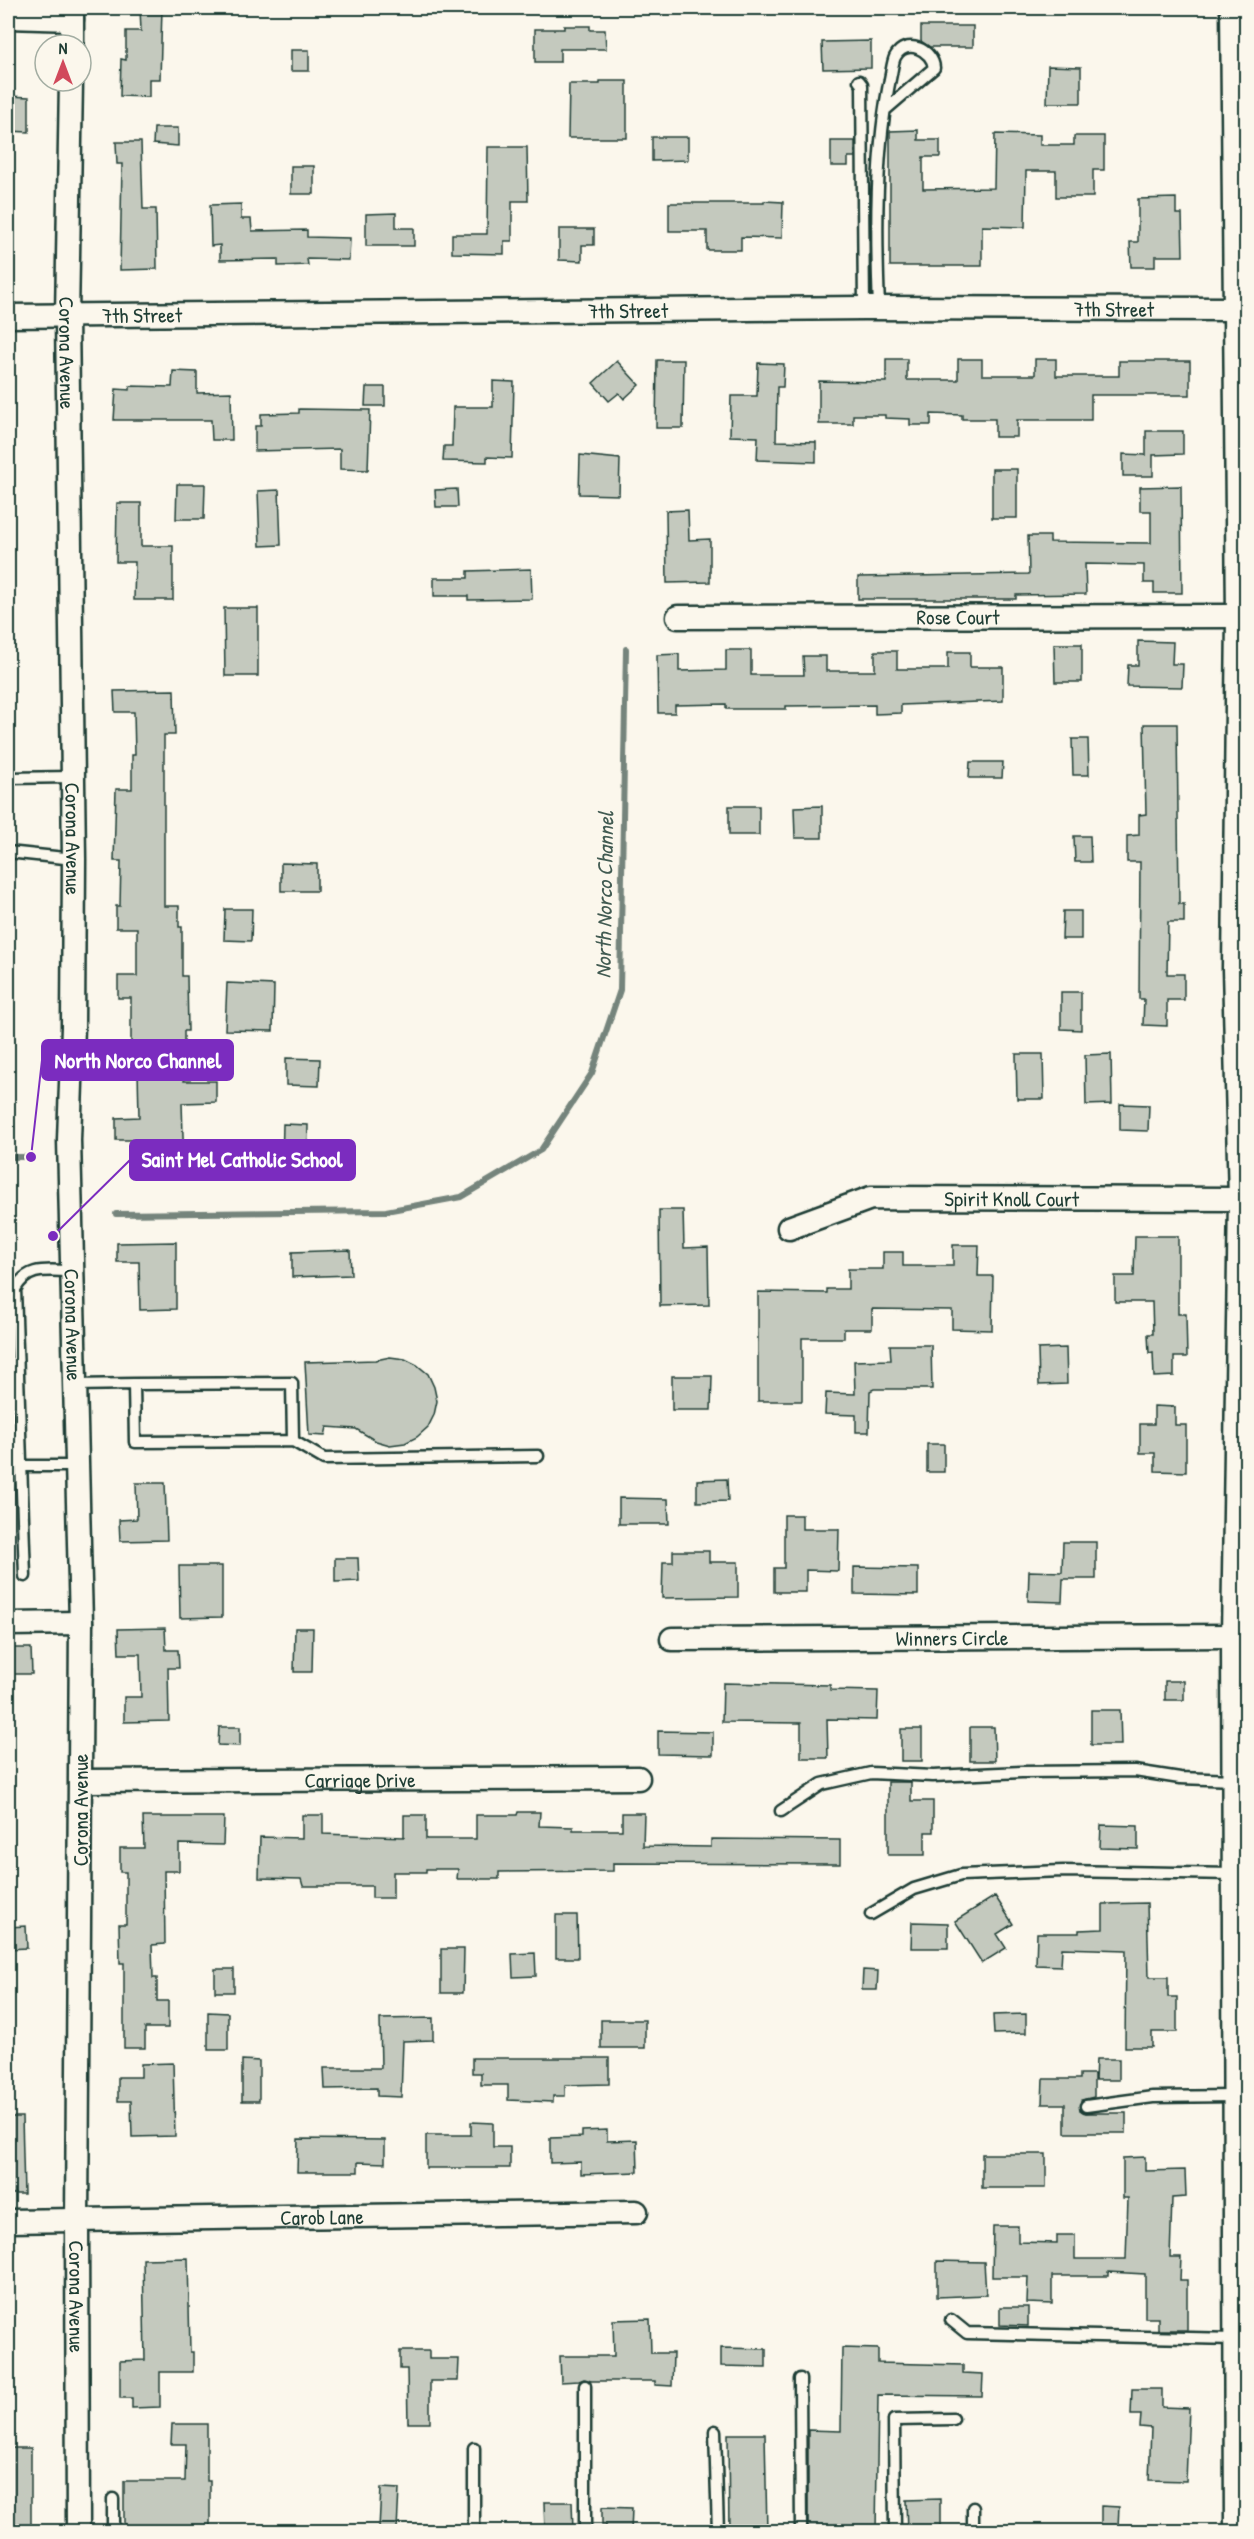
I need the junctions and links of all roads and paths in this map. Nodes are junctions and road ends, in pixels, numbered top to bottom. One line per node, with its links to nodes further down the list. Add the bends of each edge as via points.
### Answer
1 (1232, 8): 9 (street)
2 (72, 13): 3 (street); 4 (street)
3 (8, 17)
4 (72, 33)
5 (859, 81): 8 (lane, via 863,97)
6 (71, 93): 11 (street, Corona Avenue)
7 (885, 110): 7 (lane, via 896,56 912,46 928,53 934,68); 8 (lane)
8 (872, 308): 9 (street, 7th Street); 11 (street, 7th Street)
9 (1240, 309): 12 (street)
10 (8, 316): 11 (street, 7th Street)
11 (67, 316): 14 (street, Corona Avenue)
12 (1238, 616): 13 (street, Rose Court); 16 (street)
13 (678, 617)
14 (72, 777): 15 (lane); 18 (street, Corona Avenue)
15 (8, 778)
16 (1241, 798): 19 (street)
17 (8, 852): 18 (lane)
18 (74, 859): 22 (street, Corona Avenue, via 69,1140)
19 (1241, 870): 20 (street, via 1234,969)
20 (1240, 1199): 21 (street, Spirit Knoll Court, via 871,1198); 32 (street)
21 (789, 1228)
22 (72, 1271): 24 (street, Corona Avenue); 27 (lane, via 31,1272 15,1289)
23 (134, 1384): 24 (lane); 25 (lane, via 135,1442); 25 (lane, via 292,1383)
24 (75, 1385): 28 (street, Corona Avenue)
25 (293, 1441): 26 (lane, via 324,1459)
26 (538, 1456)
27 (21, 1466): 28 (lane); 29 (lane)
28 (77, 1466): 30 (street, Corona Avenue)
29 (26, 1576)
30 (81, 1623): 31 (street); 36 (street, Corona Avenue)
31 (8, 1624)
32 (1233, 1636): 33 (street, Winners Circle); 35 (street)
33 (672, 1639)
34 (638, 1778): 36 (street, Carriage Drive)
35 (1234, 1780): 37 (lane, via 1135,1771 933,1776 871,1773 822,1784); 38 (street)
36 (81, 1781): 44 (street, Corona Avenue)
37 (782, 1811)
38 (1234, 1874): 39 (lane, via 1063,1871 961,1875 914,1889); 40 (street)
39 (871, 1914)
40 (1233, 2096): 41 (lane, via 1153,2097); 46 (street)
41 (1086, 2106)
42 (636, 2212): 44 (street, Carob Lane)
43 (8, 2221): 44 (street, Carob Lane)
44 (77, 2221): 55 (street, Corona Avenue)
45 (951, 2320): 46 (lane, via 967,2333)
46 (1234, 2339): 54 (street)
47 (800, 2379): 60 (lane)
48 (585, 2386): 58 (lane)
49 (953, 2419): 61 (lane, via 894,2420)
50 (715, 2431): 59 (lane)
51 (474, 2448): 57 (lane)
52 (113, 2499): 56 (lane)
53 (973, 2508): 62 (lane)
54 (1239, 2530)
55 (78, 2532)
56 (113, 2532)
57 (474, 2532)
58 (585, 2532)
59 (718, 2532)
60 (801, 2532)
61 (895, 2532)
62 (973, 2532)

